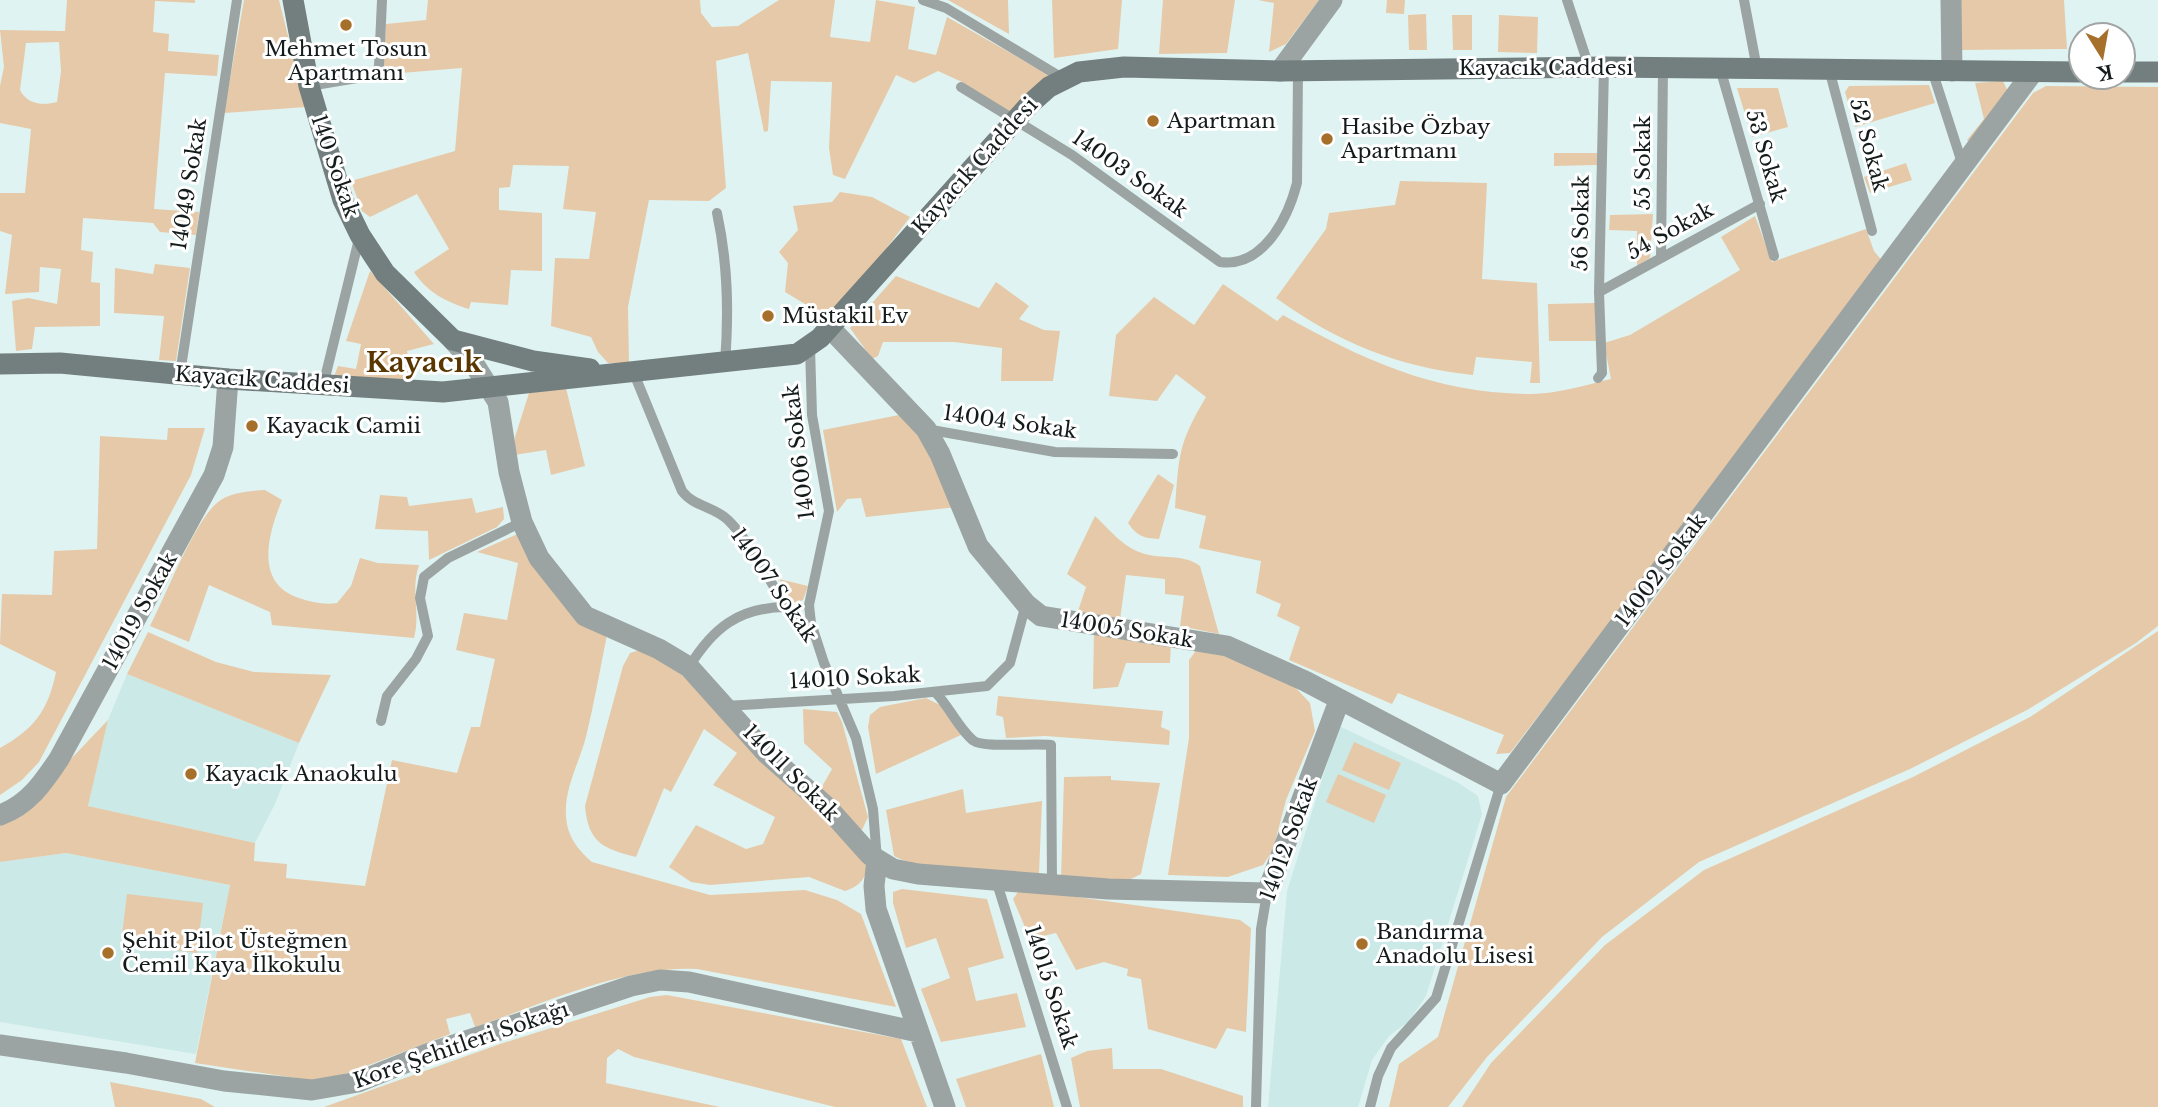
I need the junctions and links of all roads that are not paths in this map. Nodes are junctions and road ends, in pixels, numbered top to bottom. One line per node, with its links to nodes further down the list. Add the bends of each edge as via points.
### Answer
1 (237, 0): 38 (lane, 14049 Sokak)
2 (293, 0): 21 (main road, 140 Sokak)
3 (382, 0): 21 (lane, via 379,66 374,75)
4 (923, 0): 20 (lane, via 946,8)
5 (1332, 0): 14 (street)
6 (1567, 0): 9 (lane, 56 Sokak)
7 (1744, 0): 12 (lane)
8 (1951, 0): 15 (street)
9 (1597, 67): 10 (main road, Kayacık Caddesi); 14 (main road, Kayacık Caddesi); 31 (lane, 56 Sokak)
10 (1663, 68): 11 (main road, Kayacık Caddesi); 30 (lane, 55 Sokak)
11 (1720, 68): 12 (main road, Kayacık Caddesi); 25 (lane, 53 Sokak)
12 (1757, 69): 13 (main road, Kayacık Caddesi)
13 (1829, 69): 15 (main road, Kayacık Caddesi); 27 (lane, 52 Sokak)
14 (1289, 71): 20 (main road, Kayacık Caddesi, via 1124,66 1089,70); 23 (lane, 14003 Sokak, via 1297,183 1275,232 1254,256 1238,263 1220,262 1072,155)
15 (1942, 71): 16 (main road, Kayacık Caddesi); 24 (lane)
16 (2033, 72): 17 (main road, Kayacık Caddesi); 24 (street, 14002 Sokak)
17 (2067, 72)
18 (2137, 72): 19 (main road)
19 (2158, 72)
20 (1064, 79): 23 (main road, Kayacık Caddesi, via 1049,87)
21 (309, 86): 28 (main road, 140 Sokak, via 343,200)
22 (961, 86): 23 (lane, 14003 Sokak)
23 (1015, 121): 32 (main road, Kayacık Caddesi)
24 (1963, 166): 55 (street, 14002 Sokak)
25 (1760, 204): 29 (lane, 53 Sokak); 30 (lane, 54 Sokak)
26 (717, 213): 35 (lane, via 729,310)
27 (1872, 231)
28 (360, 235): 33 (main road, 140 Sokak, via 385,273); 41 (lane)
29 (1774, 256)
30 (1661, 258): 31 (lane, 54 Sokak)
31 (1599, 292): 40 (lane, 56 Sokak, via 1602,373)
32 (830, 327): 34 (main road, Kayacık Caddesi); 43 (street, 14005 Sokak)
33 (453, 340): 37 (main road, 140 Sokak, via 533,361); 42 (street, 140 Sokak)
34 (810, 348): 35 (main road, Kayacık Caddesi, via 797,354); 48 (lane, 14006 Sokak, via 812,415 829,511 809,605)
35 (724, 363): 37 (main road, Kayacık Caddesi)
36 (0, 364): 38 (main road, Kayacık Caddesi, via 61,363)
37 (633, 371): 42 (main road, Kayacık Caddesi); 47 (lane, 14007 Sokak, via 682,491 727,518)
38 (180, 374): 39 (main road, Kayacık Caddesi)
39 (228, 379): 41 (main road, Kayacık Caddesi); 56 (street, 14019 Sokak, via 223,447 214,475 59,759 38,789)
40 (1598, 379)
41 (323, 386): 42 (main road, Kayacık Caddesi, via 443,392)
42 (491, 388): 45 (street, 14011 Sokak, via 498,402 504,455)
43 (926, 429): 44 (lane, 14004 Sokak, via 1055,452); 46 (street, 14005 Sokak, via 978,546)
44 (1173, 454)
45 (522, 522): 49 (street, 14011 Sokak, via 546,570 585,617); 54 (lane, via 447,558 424,577 420,598 428,636 387,696)
46 (1026, 604): 50 (lane, 14010 Sokak, via 1010,663 987,686); 52 (street, 14005 Sokak, via 1048,618 1227,646)
47 (786, 607): 48 (lane, 14007 Sokak); 49 (lane, via 748,611 717,631)
48 (813, 635): 51 (lane, 14007 Sokak)
49 (689, 667): 53 (street, 14011 Sokak)
50 (936, 693): 51 (lane, 14010 Sokak); 59 (lane, via 974,741 986,745 1051,744)
51 (842, 700): 53 (lane, 14010 Sokak); 57 (lane, 14007 Sokak, via 873,809)
52 (1339, 701): 55 (street, 14005 Sokak); 60 (street, 14012 Sokak)
53 (725, 706): 57 (street, 14011 Sokak, via 767,754)
54 (381, 721)
55 (1501, 784): 66 (lane, 14002 Sokak, via 1436,998 1391,1048)
56 (0, 815)
57 (877, 860): 58 (street, 14011 Sokak, via 906,872); 61 (street, 14007 Sokak, via 876,909)
58 (996, 880): 59 (street, 14011 Sokak); 64 (lane, 14015 Sokak)
59 (1052, 884): 60 (street, 14011 Sokak)
60 (1267, 893): 65 (lane, 14012 Sokak, via 1261,929)
61 (918, 1032): 62 (street, Kore Şehitleri Sokağı, via 690,982 660,980 438,1050 358,1082 312,1090 225,1081); 63 (street, 14007 Sokak)
62 (0, 1045)
63 (945, 1107)
64 (1067, 1107)
65 (1256, 1107)
66 (1370, 1107)

